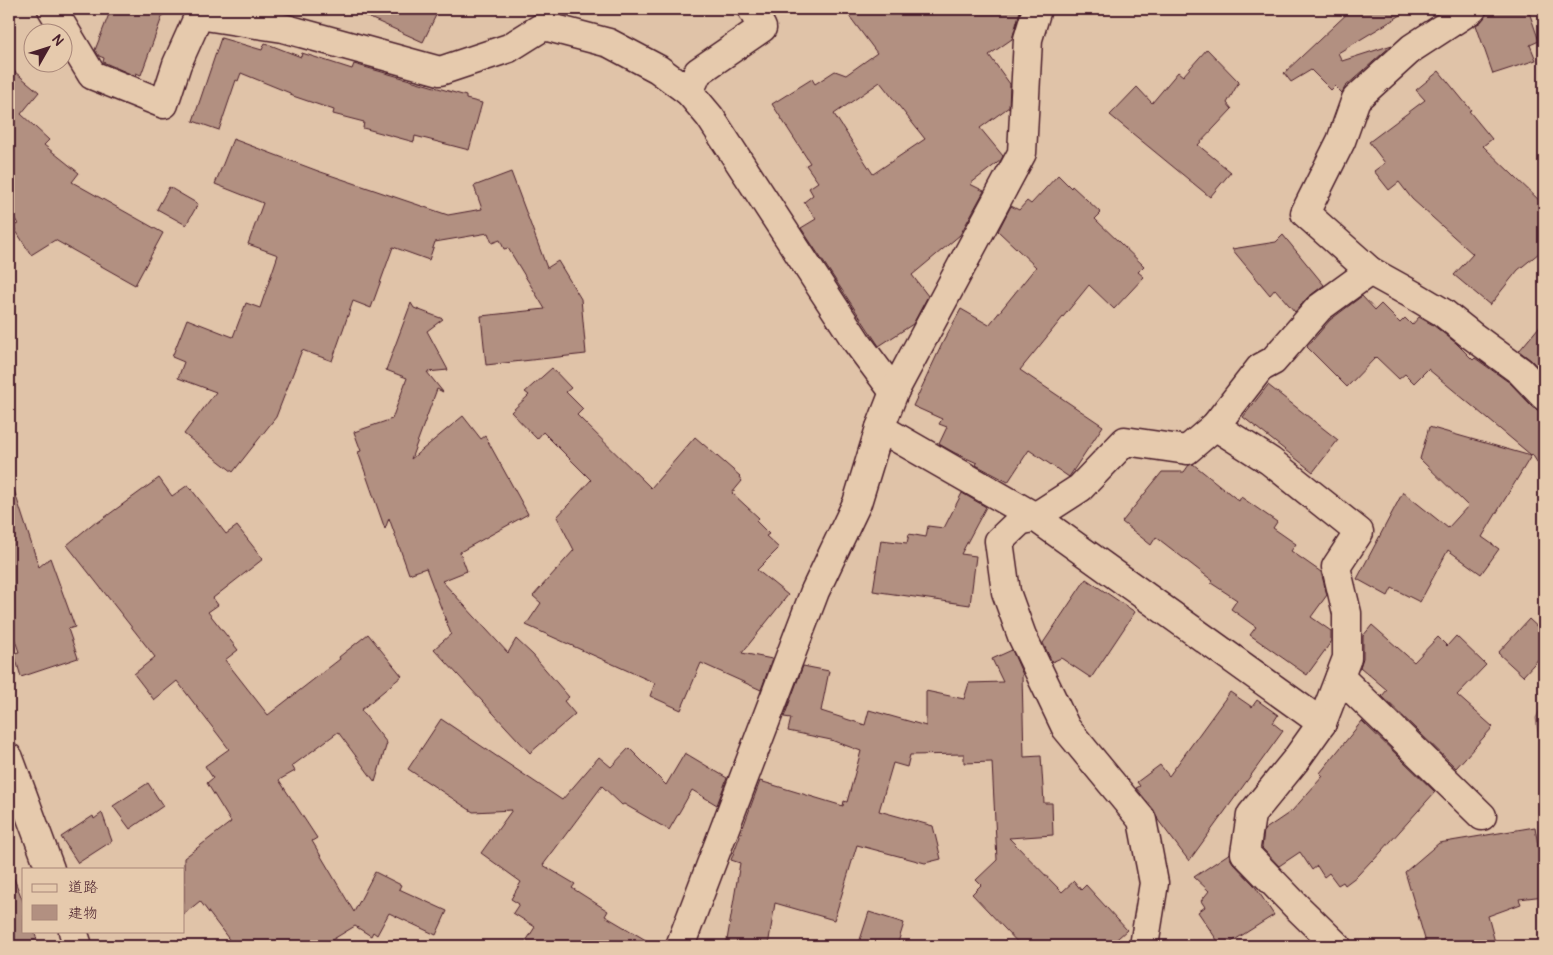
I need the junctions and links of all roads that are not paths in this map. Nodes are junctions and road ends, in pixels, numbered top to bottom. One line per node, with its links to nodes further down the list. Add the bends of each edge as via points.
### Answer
1 (52, 9): 5 (main road, via 92,75 164,104 177,64 199,15 282,28 440,71 509,48 544,26 609,43 658,69)
2 (752, 9): 5 (main road, via 762,28 698,72)
3 (1037, 9): 7 (main road, via 1028,39 1022,153)
4 (1472, 9): 6 (main road, via 1412,48 1356,100 1341,141 1305,213)
5 (690, 92): 7 (main road, via 710,117 856,341)
6 (1370, 271): 8 (main road, via 1442,312 1520,371); 9 (main road, via 1319,308 1274,361 1260,368)
7 (894, 392): 10 (main road)
8 (1544, 396)
9 (1215, 426): 11 (main road, via 1187,450 1125,440 1080,488); 12 (main road, via 1270,461 1359,532 1336,567 1348,613 1347,658)
10 (880, 428): 11 (main road); 19 (main road, via 857,502 815,591)
11 (1036, 517): 13 (main road); 20 (main road, via 1020,521 999,541 1006,592 1022,636 1066,728 1142,820 1154,883)
12 (1340, 677): 13 (main road); 15 (main road)
13 (1322, 723): 21 (main road, via 1251,815 1245,852)
14 (9, 758): 16 (main road)
15 (1482, 816)
16 (50, 868)
17 (73, 932): 18 (main road)
18 (78, 946)
19 (680, 946)
20 (1144, 946)
21 (1337, 946)

